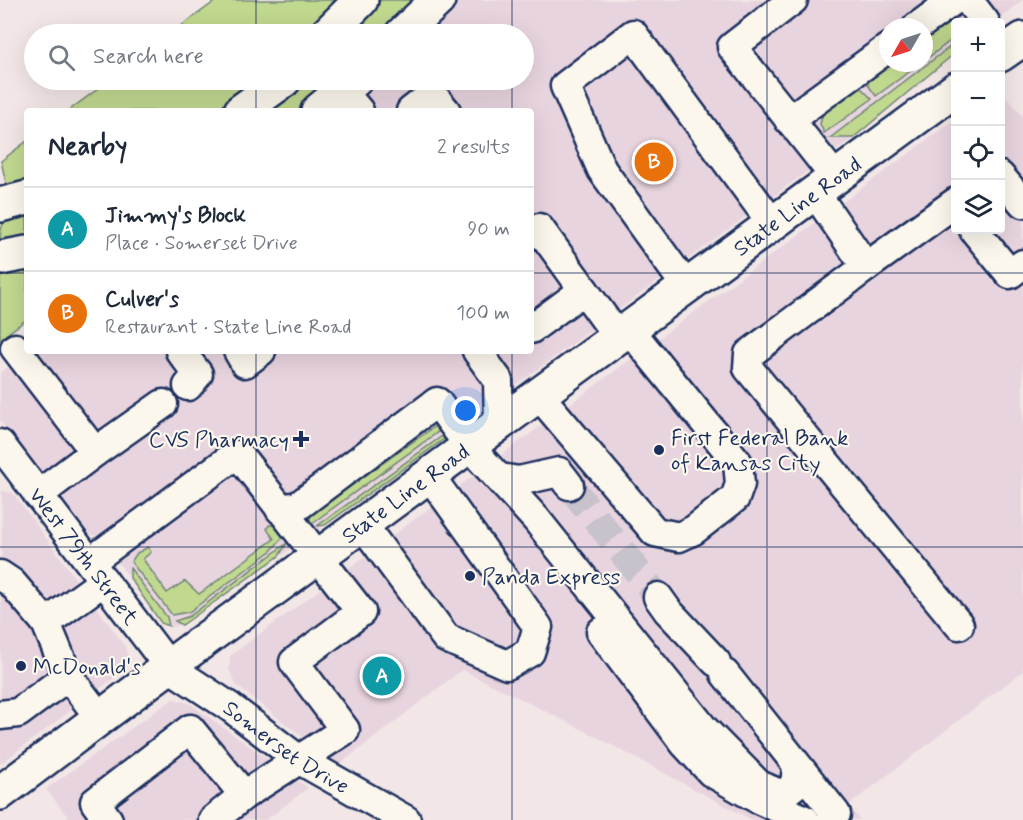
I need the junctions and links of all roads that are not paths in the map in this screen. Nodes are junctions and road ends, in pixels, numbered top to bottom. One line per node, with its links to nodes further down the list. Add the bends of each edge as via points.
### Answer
1 (361, 0): 8 (main road)
2 (438, 0): 9 (main road)
3 (793, 0): 16 (street, via 732,47)
4 (954, 0): 6 (street)
5 (968, 0): 7 (street)
6 (929, 18)
7 (982, 18)
8 (337, 24)
9 (413, 24)
10 (879, 55): 16 (street)
11 (270, 90): 13 (main road)
12 (951, 92): 18 (main road, State Line Road)
13 (245, 108)
14 (415, 108): 15 (street, via 429,97)
15 (443, 108)
16 (789, 120): 18 (street)
17 (1003, 180): 20 (street)
18 (824, 184): 23 (main road, State Line Road); 29 (street)
19 (24, 199): 21 (main road)
20 (1023, 203)
21 (0, 205)
22 (951, 207): 29 (street)
23 (772, 223): 30 (main road, State Line Road); 30 (street, via 633,34 565,86 602,170)
24 (534, 232): 31 (street, via 539,228)
25 (977, 234): 28 (street, via 1010,274)
26 (24, 254): 27 (main road)
27 (0, 258)
28 (1023, 264)
29 (866, 267): 58 (street, via 749,354 748,368)
30 (686, 286): 33 (main road, State Line Road)
31 (584, 290): 32 (street); 33 (street)
32 (534, 327)
33 (623, 333): 40 (main road, State Line Road); 40 (street, via 738,463 740,484 735,498 694,530 679,537 655,532)
34 (14, 349): 45 (street)
35 (182, 354): 39 (street, via 198,374)
36 (240, 354): 37 (street, via 245,363)
37 (257, 354)
38 (488, 355): 42 (street, via 498,380)
39 (188, 386)
40 (538, 394): 42 (main road, State Line Road)
41 (163, 404): 45 (street)
42 (500, 424): 44 (main road, State Line Road)
43 (0, 444): 46 (street, West 79th Street)
44 (470, 446): 47 (main road, State Line Road); 48 (street); 50 (street, via 437,402 298,506)
45 (95, 452): 49 (street)
46 (9, 474): 49 (street, West 79th Street)
47 (430, 476): 52 (main road, State Line Road); 52 (street, via 538,627 530,652 507,665 446,638)
48 (500, 478): 51 (street); 51 (street, via 557,480 536,498); 72 (street, via 500,502 686,744 711,772)
49 (38, 495): 54 (street, West 79th Street)
50 (280, 509): 53 (street); 54 (street, via 242,459 231,456)
51 (536, 519): 66 (street, via 704,729 759,785 782,795 795,785)
52 (363, 525): 53 (main road, State Line Road)
53 (318, 559): 59 (main road, State Line Road); 65 (street, via 361,612 294,662 345,730)
54 (97, 572): 57 (street); 59 (street, West 79th Street)
55 (0, 575): 57 (street, via 12,583)
56 (658, 597): 66 (street, via 721,668)
57 (46, 623): 60 (street)
58 (959, 625)
59 (169, 667): 61 (street, Somerset Drive); 63 (main road, State Line Road)
60 (68, 676): 62 (street, via 18,713); 63 (street)
61 (219, 700): 64 (street); 65 (street, Somerset Drive)
62 (0, 715)
63 (100, 718): 67 (main road, State Line Road)
64 (190, 729): 68 (street); 69 (street, via 95,802)
65 (298, 759): 68 (street); 71 (street, Somerset Drive)
66 (796, 767): 73 (street, via 836,814)
67 (0, 793)
68 (244, 795): 70 (street)
69 (108, 820)
70 (213, 820)
71 (406, 820)
72 (805, 820)
73 (831, 820)

